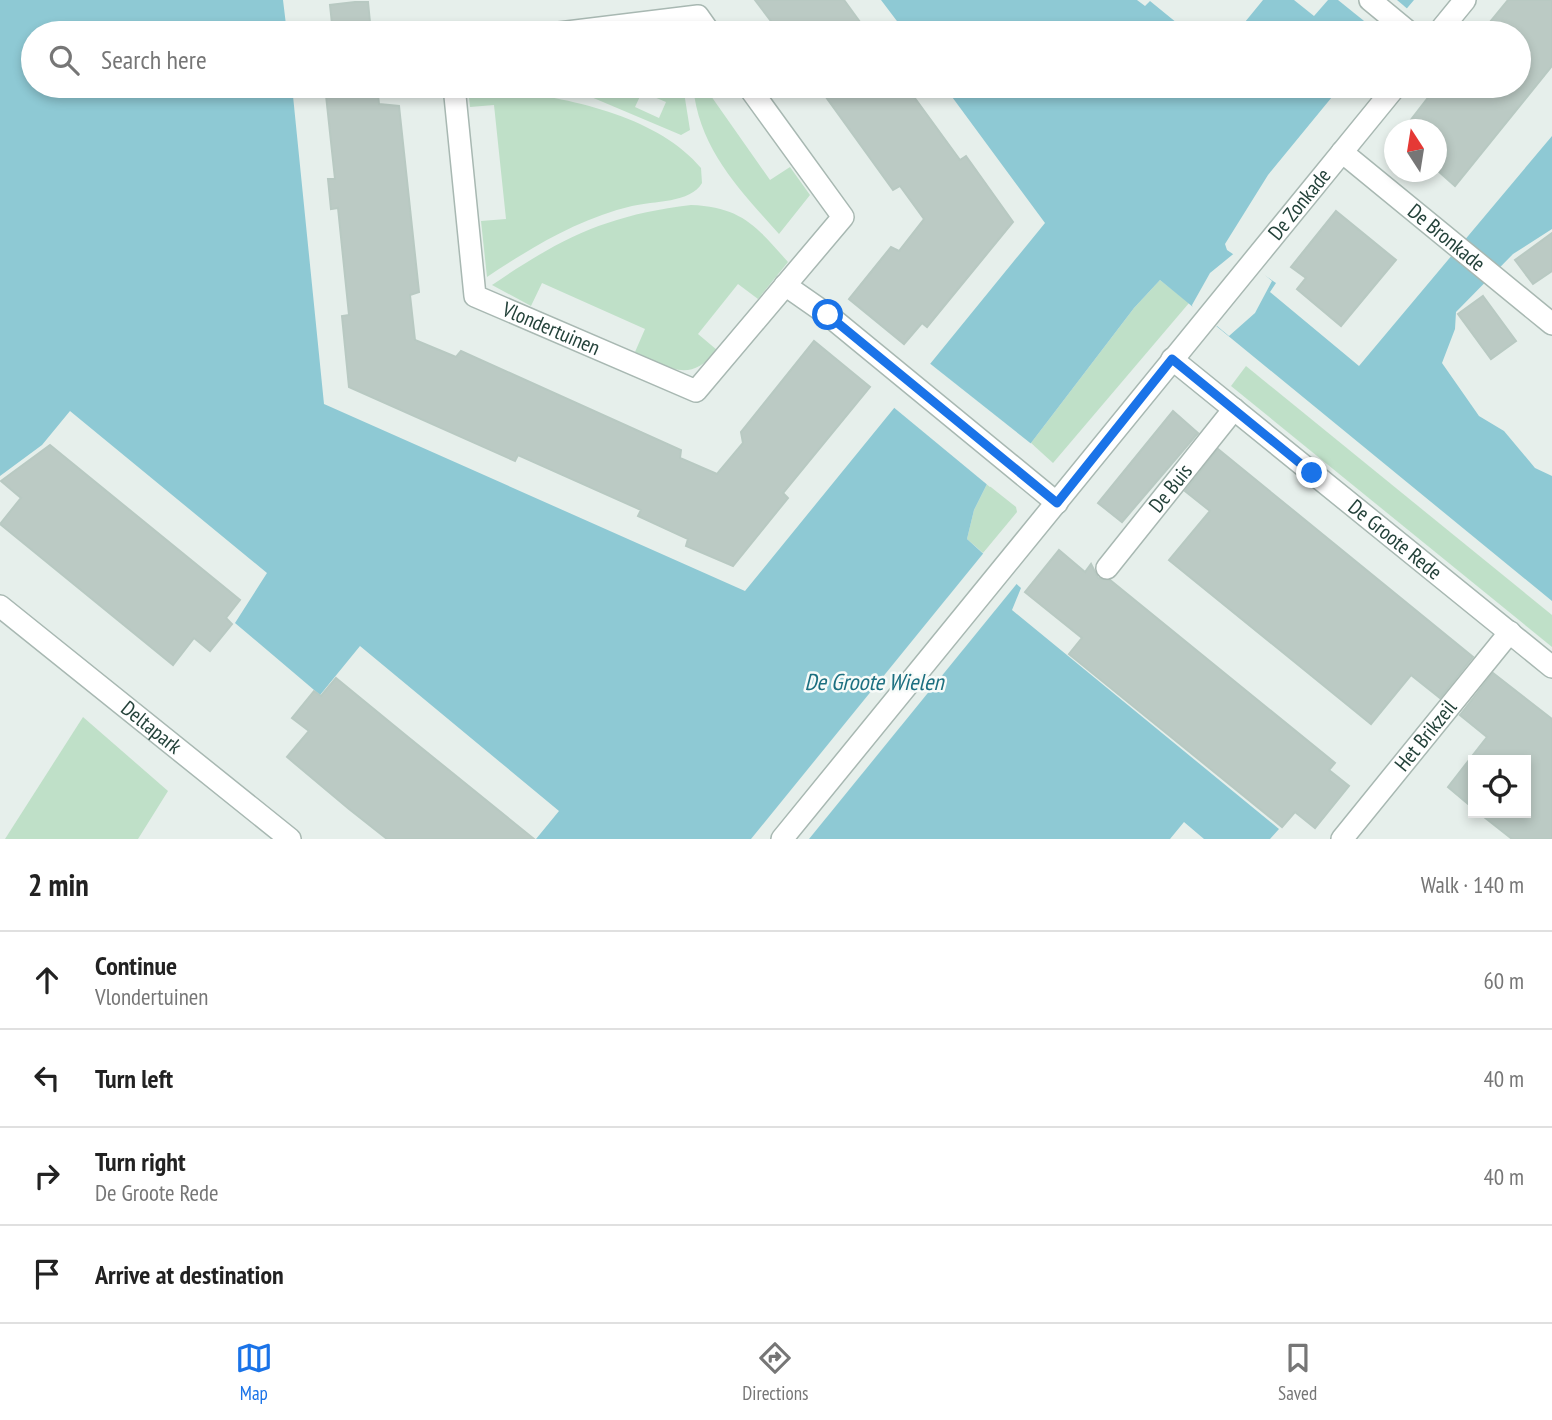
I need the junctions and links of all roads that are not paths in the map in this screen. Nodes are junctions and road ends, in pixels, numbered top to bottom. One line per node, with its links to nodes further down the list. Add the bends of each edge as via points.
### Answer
1 (1370, 0): 5 (street)
2 (1465, 0): 6 (street)
3 (657, 21): 4 (street, via 698,16)
4 (702, 21)
5 (1395, 21)
6 (1448, 21)
7 (455, 98): 11 (street, Vlondertuinen, via 475,296 695,391)
8 (757, 98): 11 (street, Vlondertuinen, via 844,216)
9 (1386, 98): 10 (street, De Zonkade)
10 (1342, 152): 12 (street, De Bronkade); 13 (street, De Zonkade)
11 (785, 285): 15 (street)
12 (1552, 324)
13 (1172, 359): 14 (street, De Groote Rede); 15 (street, De Zonkade)
14 (1234, 409): 16 (street, De Buis); 18 (street, De Groote Rede)
15 (1057, 503): 21 (street, De Zonkade)
16 (1107, 568)
17 (4, 617): 20 (street, Deltapark)
18 (1510, 632): 19 (street, De Groote Rede); 22 (street, Het Brikzeil)
19 (1552, 667)
20 (290, 839)
21 (782, 839)
22 (1342, 839)

